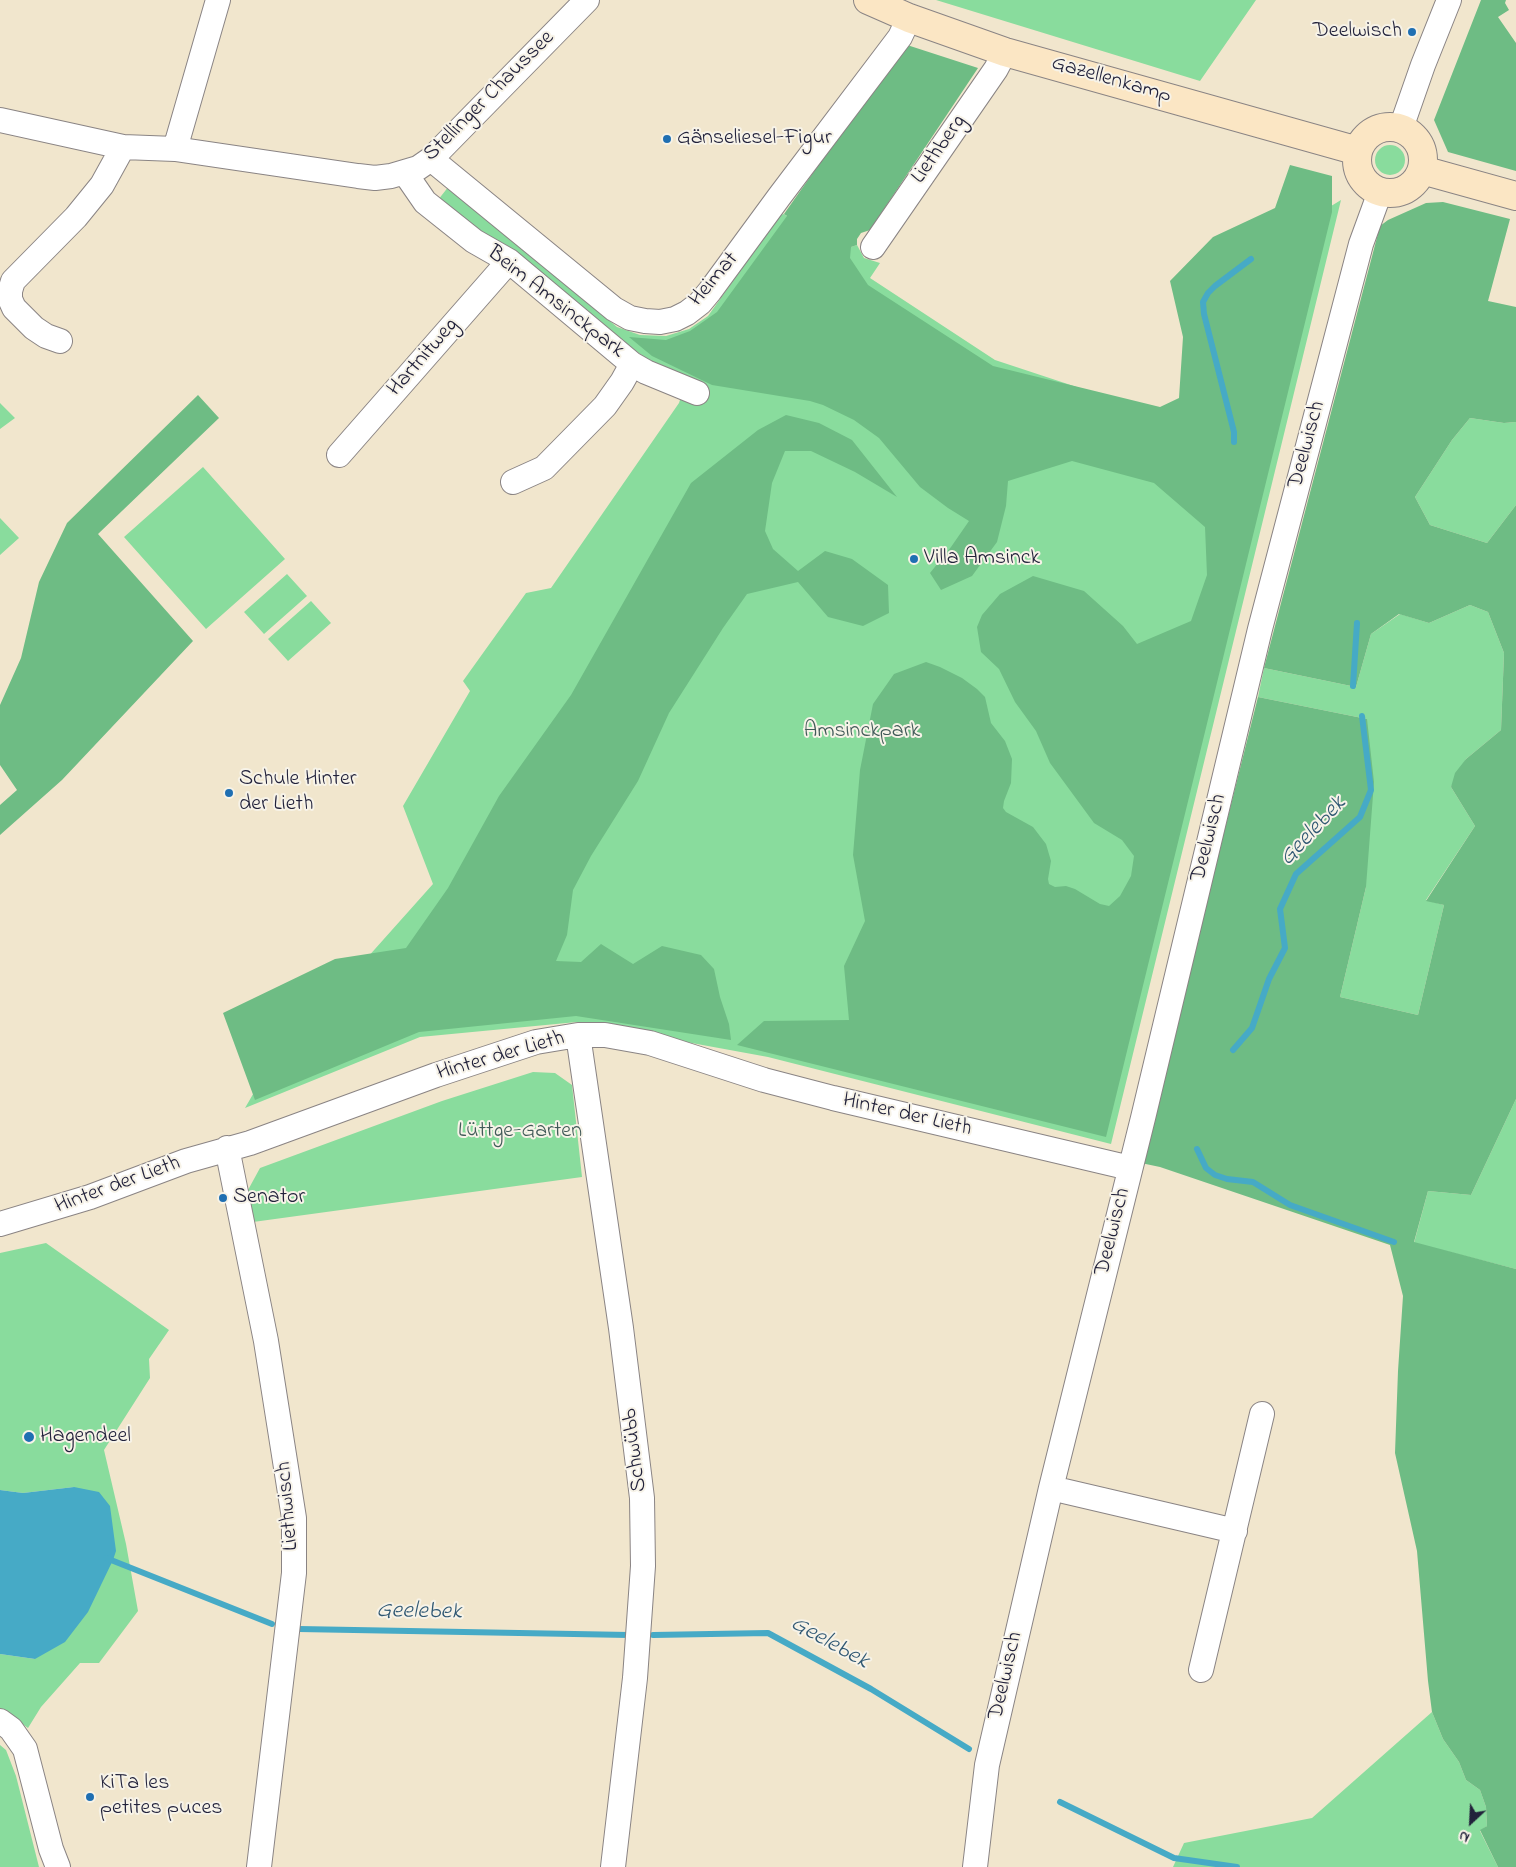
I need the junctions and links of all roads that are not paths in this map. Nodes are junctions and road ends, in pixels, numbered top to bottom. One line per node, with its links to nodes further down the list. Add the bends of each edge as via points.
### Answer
1 (218, 0): 10 (street)
2 (587, 0): 12 (street, Stellinger Chaussee)
3 (868, 0): 5 (street, Gazellenkamp)
4 (1449, 0): 8 (street)
5 (909, 18): 6 (street, Gazellenkamp); 12 (street, Heimat, via 900,37 710,292 700,303 675,319 645,321 630,318 614,309)
6 (1005, 52): 11 (street, Gazellenkamp); 17 (street, Liethberg)
7 (0, 120): 9 (street, Stellinger Chaussee)
8 (1401, 128): 11 (street, via 1388,126 1374,130 1364,138); 13 (street, via 1420,145)
9 (123, 147): 10 (street, Stellinger Chaussee); 19 (street, via 102,185 76,217 13,281 10,299 14,308 34,328)
10 (175, 148): 14 (street, Stellinger Chaussee, via 375,178)
11 (1358, 150): 15 (street, via 1356,163 1360,175)
12 (431, 159): 14 (street, Stellinger Chaussee)
13 (1422, 170): 15 (street, via 1405,189 1393,193); 16 (street)
14 (405, 173): 18 (street, Beim Amsinckpark, via 425,202 474,241)
15 (1380, 192): 26 (street, Deelwisch, via 1361,244 1260,629)
16 (1516, 196)
17 (873, 247)
18 (510, 262): 20 (street, Beim Amsinckpark); 22 (street, Hartnitweg)
19 (60, 341)
20 (632, 364): 21 (street, Beim Amsinckpark); 23 (street, via 605,406 544,468)
21 (697, 392)
22 (338, 455)
23 (513, 482)
24 (578, 1035): 25 (street, Hinter der Lieth, via 536,1042 250,1143); 26 (street, Hinter der Lieth, via 605,1035 650,1043 832,1098); 35 (street, Schwübb, via 642,1498 640,1612)
25 (227, 1148): 27 (street, Hinter der Lieth, via 90,1197); 34 (street, Liethwisch, via 266,1341 294,1518 294,1573)
26 (1130, 1168): 29 (street, Deelwisch)
27 (0, 1224)
28 (1262, 1414): 30 (street)
29 (1051, 1488): 30 (street); 36 (street, Deelwisch, via 987,1765)
30 (1235, 1531): 31 (street)
31 (1201, 1670)
32 (0, 1720): 33 (street, via 25,1749)
33 (58, 1867)
34 (259, 1867)
35 (613, 1867)
36 (975, 1867)

